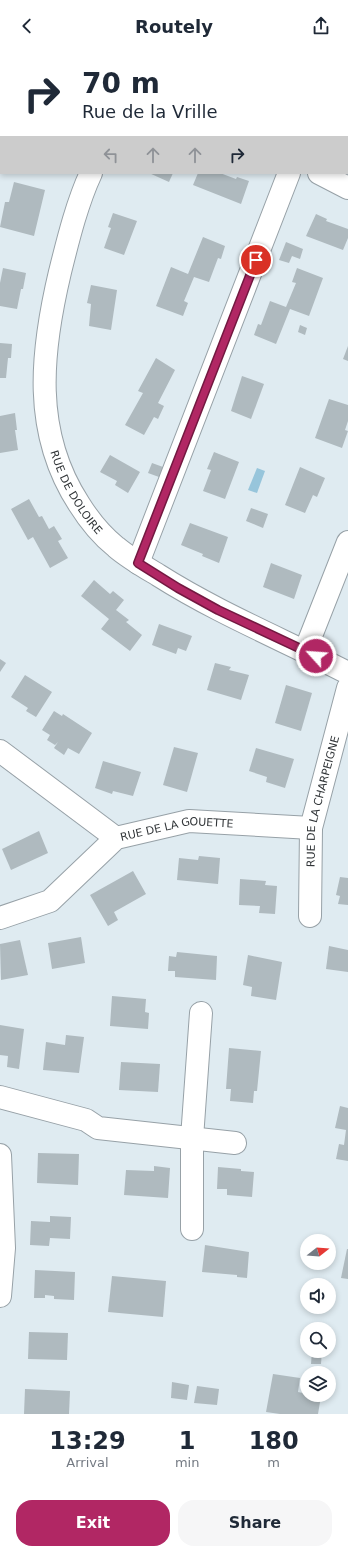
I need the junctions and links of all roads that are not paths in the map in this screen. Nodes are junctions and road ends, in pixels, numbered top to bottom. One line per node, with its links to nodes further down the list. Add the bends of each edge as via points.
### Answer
1 (91, 174): 6 (street, RUE DE DOLOIRE, via 67,243 52,306 45,367 45,409 54,453 67,486 98,530)
2 (289, 174): 6 (street)
3 (321, 174): 4 (street)
4 (348, 188)
5 (348, 542): 7 (street)
6 (138, 563): 7 (street, RUE DE DOLOIRE, via 218,610)
7 (305, 651): 8 (street, RUE DE DOLOIRE)
8 (348, 673)
9 (348, 688): 11 (street, RUE DE LA CHARPEIGNE)
10 (0, 751): 12 (street)
11 (311, 828): 12 (street, RUE DE LA GOUETTE, via 189,821); 13 (street, RUE DE LA CHARPEIGNE)
12 (116, 838): 14 (street, RUE DE LA GOUETTE, via 50,901)
13 (310, 916)
14 (0, 918)
15 (201, 1013): 17 (street)
16 (0, 1097): 17 (street, via 86,1120 98,1128)
17 (192, 1138): 18 (street); 20 (street)
18 (234, 1143)
19 (0, 1155): 21 (street, via 4,1248)
20 (192, 1229)
21 (0, 1296)

